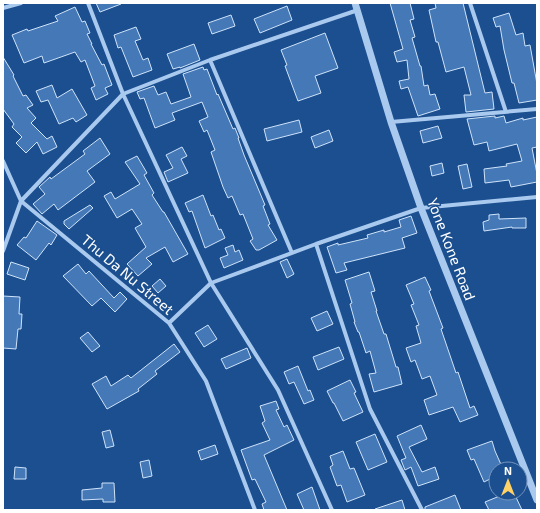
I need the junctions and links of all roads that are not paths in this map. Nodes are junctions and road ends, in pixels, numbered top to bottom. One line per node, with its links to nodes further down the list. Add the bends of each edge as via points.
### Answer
1 (21, 3): 5 (street)
2 (88, 3): 7 (street)
3 (470, 3): 9 (street)
4 (356, 6): 6 (street); 10 (street, Yone Kone Road)
5 (3, 8)
6 (210, 60): 7 (street); 18 (street)
7 (123, 94): 13 (street); 19 (street)
8 (537, 109): 9 (street)
9 (506, 112): 10 (street)
10 (391, 122): 14 (street, Yone Kone Road)
11 (3, 161): 13 (street, Thu Da Nu Street)
12 (537, 197): 14 (street)
13 (21, 201): 15 (street); 20 (street, Thu Da Nu Street)
14 (421, 208): 16 (street); 21 (street, Yone Kone Road)
15 (4, 244): 17 (street)
16 (316, 244): 18 (street); 24 (street, via 370,409)
17 (3, 251)
18 (292, 253): 19 (street)
19 (211, 283): 20 (street); 23 (street, via 278,390)
20 (169, 322): 22 (street, Thu Da Nu Street, via 206,381)
21 (537, 500)
22 (255, 510)
23 (332, 510)
24 (422, 510)

